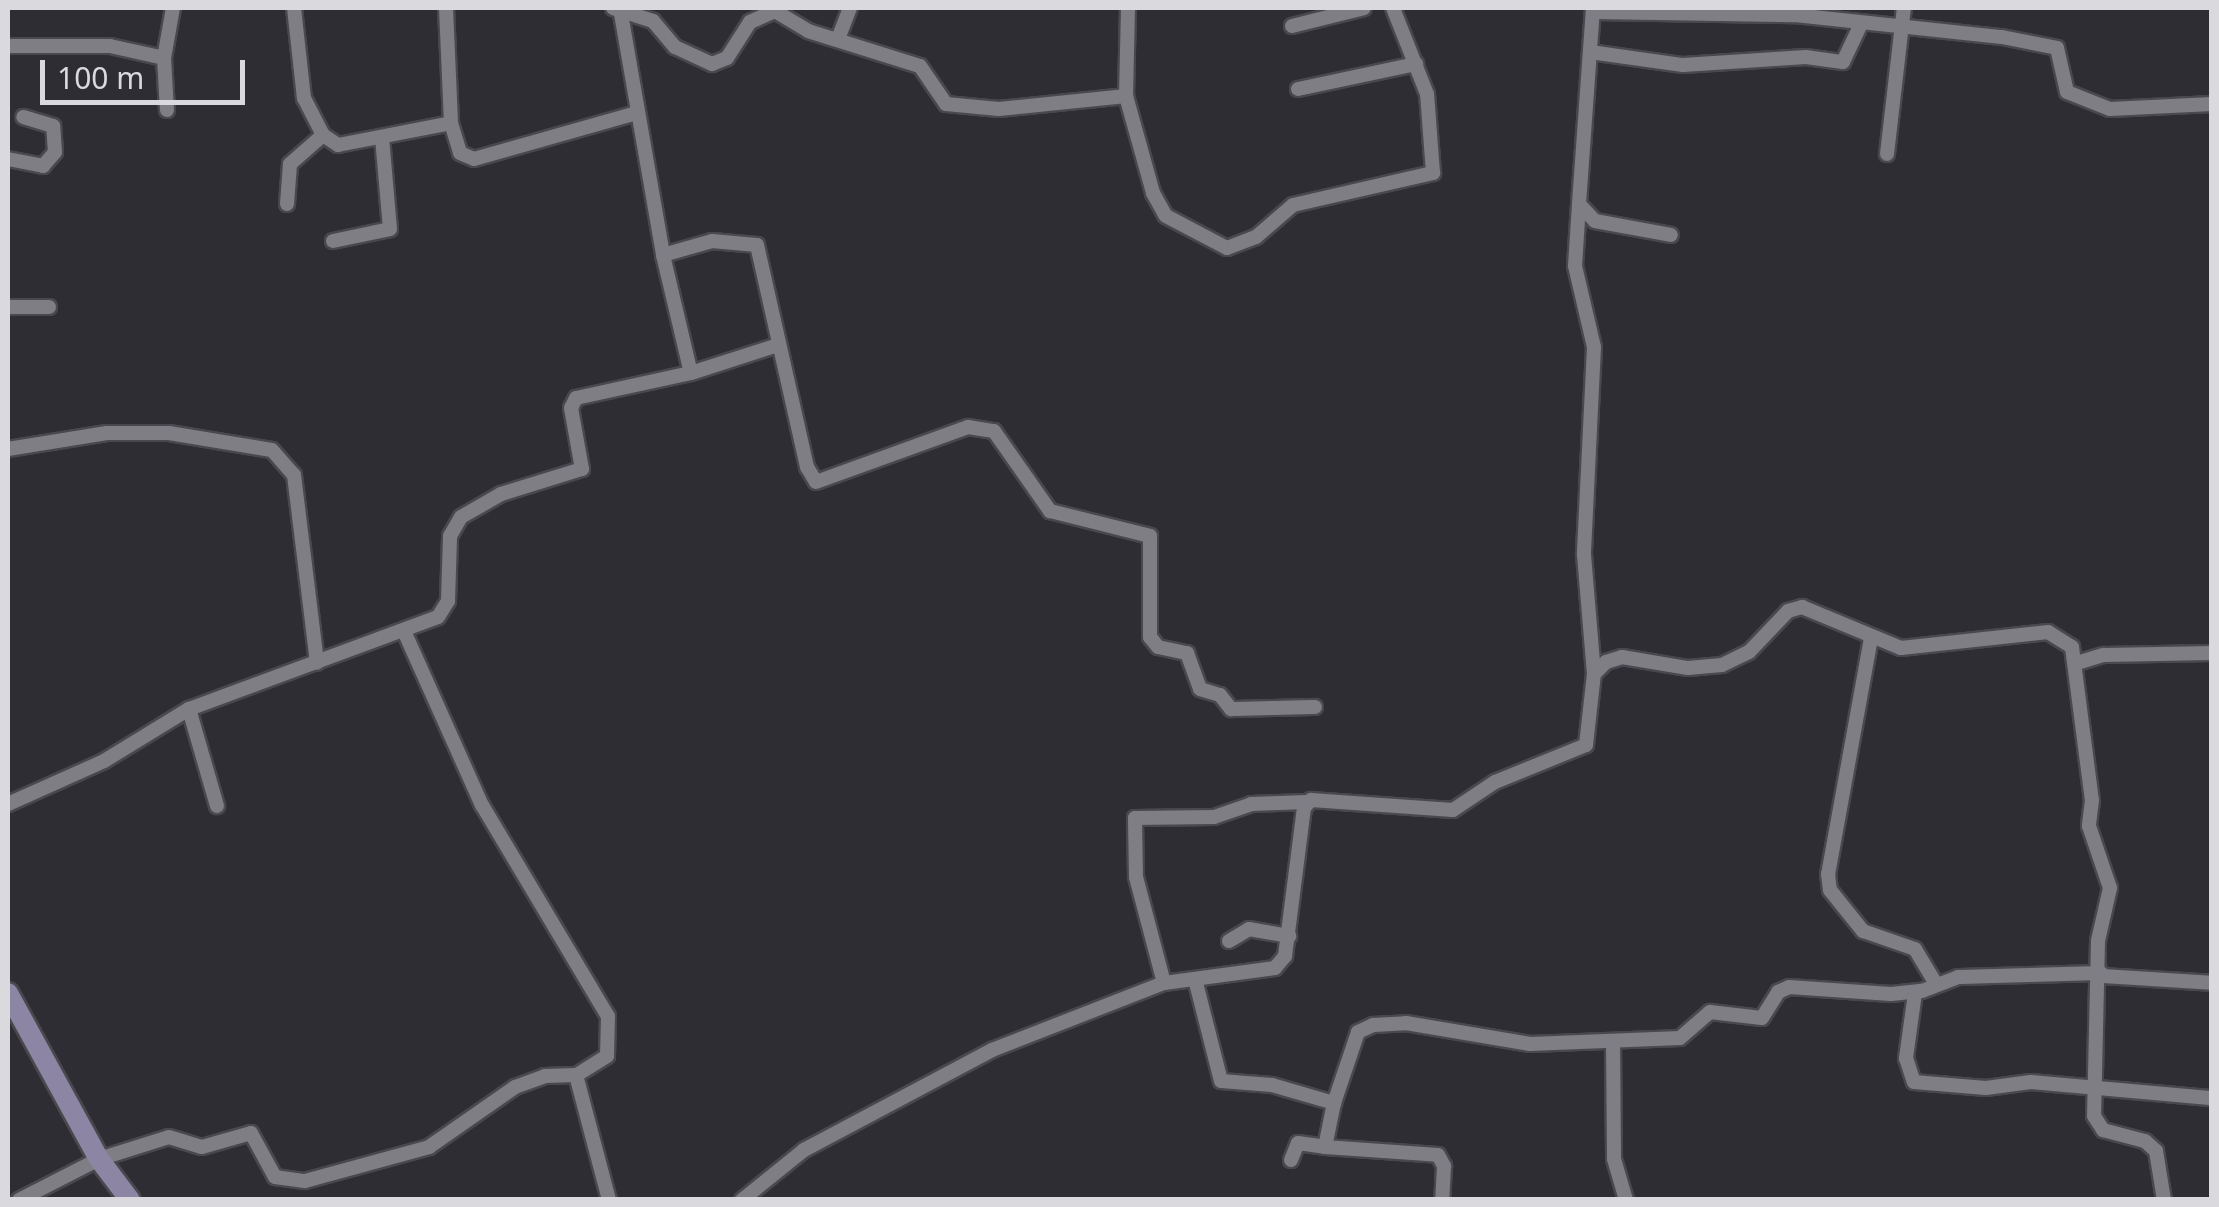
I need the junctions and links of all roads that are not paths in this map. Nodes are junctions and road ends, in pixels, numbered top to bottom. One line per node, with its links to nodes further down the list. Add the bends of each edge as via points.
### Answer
1 (173, 8): 18 (street)
2 (294, 8): 27 (street, via 298,72)
3 (446, 8): 26 (street)
4 (618, 8): 15 (street, via 654,20 675,48 712,64 727,58 750,22 766,13); 24 (street)
5 (850, 8): 15 (street)
6 (1128, 8): 21 (street)
7 (1364, 8): 13 (street)
8 (1393, 8): 19 (street)
9 (1904, 8): 14 (street)
10 (1594, 10): 11 (street); 17 (street)
11 (1795, 11): 12 (street)
12 (1861, 24): 14 (street); 17 (street, via 1842,62 1806,56 1683,65)
13 (1292, 26)
14 (1903, 30): 22 (street, via 2002,36 2057,48 2067,92 2110,109); 29 (street)
15 (838, 39): 21 (street, via 920,66 946,104 1000,109)
16 (8, 46): 18 (street, via 110,46)
17 (1590, 52): 32 (street)
18 (164, 58): 23 (street)
19 (1416, 64): 20 (street); 21 (street, via 1427,94 1430,176 1393,178 1293,204 1256,237 1226,248 1166,216)
20 (1298, 88)
21 (1126, 96)
22 (2212, 104)
23 (167, 110)
24 (636, 113): 26 (street, via 474,160 460,153); 35 (street)
25 (22, 116): 30 (street, via 54,126 55,152 43,166)
26 (451, 123): 28 (street)
27 (323, 135): 28 (street, via 348,146); 31 (street, via 290,164)
28 (382, 138): 34 (street, via 390,229)
29 (1886, 154)
30 (8, 159)
31 (287, 204)
32 (1579, 204): 33 (street, via 1595,222); 46 (street, via 1574,266 1594,347 1584,554)
33 (1671, 235)
34 (333, 241)
35 (662, 254): 38 (street, via 752,241 760,251); 39 (street)
36 (8, 306): 37 (street)
37 (49, 307)
38 (778, 344): 39 (street); 47 (street, via 816,482 968,428 994,431 1050,511 1150,536 1150,637 1158,647 1186,653 1200,690 1220,695 1232,708)
39 (691, 373): 41 (street, via 576,398 571,408 582,468 501,494 461,516 450,536 445,610)
40 (8, 450): 44 (street, via 107,434 169,433 272,450 294,474)
41 (404, 631): 44 (street); 62 (street, via 482,805 608,1016 607,1056)
42 (1871, 638): 45 (street, via 1902,648 2048,632 2064,638); 46 (street, via 1802,607 1788,610 1749,652 1722,666 1688,668 1622,657); 58 (street, via 1830,890 1862,931 1915,949)
43 (2212, 653): 45 (street, via 2104,655)
44 (317, 662): 48 (street)
45 (2076, 663): 54 (street, via 2089,826 2110,878 2098,941)
46 (1594, 674): 49 (street, via 1586,746 1495,782 1453,810)
47 (1315, 707)
48 (189, 708): 50 (street, via 104,761); 51 (street)
49 (1307, 802): 52 (street); 56 (street, via 1251,804 1224,816 1135,818 1136,877)
50 (8, 804)
51 (216, 806)
52 (1289, 936): 53 (street, via 1249,930); 55 (street, via 1275,968)
53 (1229, 942)
54 (2101, 975): 57 (street); 58 (street, via 2021,972); 63 (street)
55 (1195, 979): 56 (street); 65 (street, via 1223,1083 1272,1085)
56 (1164, 983): 72 (street, via 966,1064 804,1150)
57 (2212, 983)
58 (1936, 984): 60 (street)
59 (8, 993): 67 (street)
60 (1915, 993): 61 (street, via 1789,987 1778,992 1762,1018 1710,1012 1680,1038); 63 (street, via 1906,1058 1911,1080 1986,1088 2031,1082)
61 (1614, 1042): 65 (street, via 1530,1044 1406,1023 1372,1024 1358,1032); 74 (street, via 1614,1160)
62 (576, 1075): 67 (street, via 544,1076 515,1087 429,1147 294,1183 274,1177 251,1133 202,1148 169,1137); 71 (street)
63 (2091, 1092): 64 (street); 75 (street, via 2103,1130 2146,1141 2156,1151)
64 (2212, 1098)
65 (1334, 1103): 66 (street)
66 (1325, 1147): 68 (street, via 1298,1143); 73 (street, via 1438,1155 1444,1166)
67 (99, 1159): 69 (street); 70 (street)
68 (1290, 1160)
69 (19, 1200)
70 (130, 1200)
71 (609, 1200)
72 (742, 1200)
73 (1442, 1200)
74 (1626, 1200)
75 (2164, 1200)

